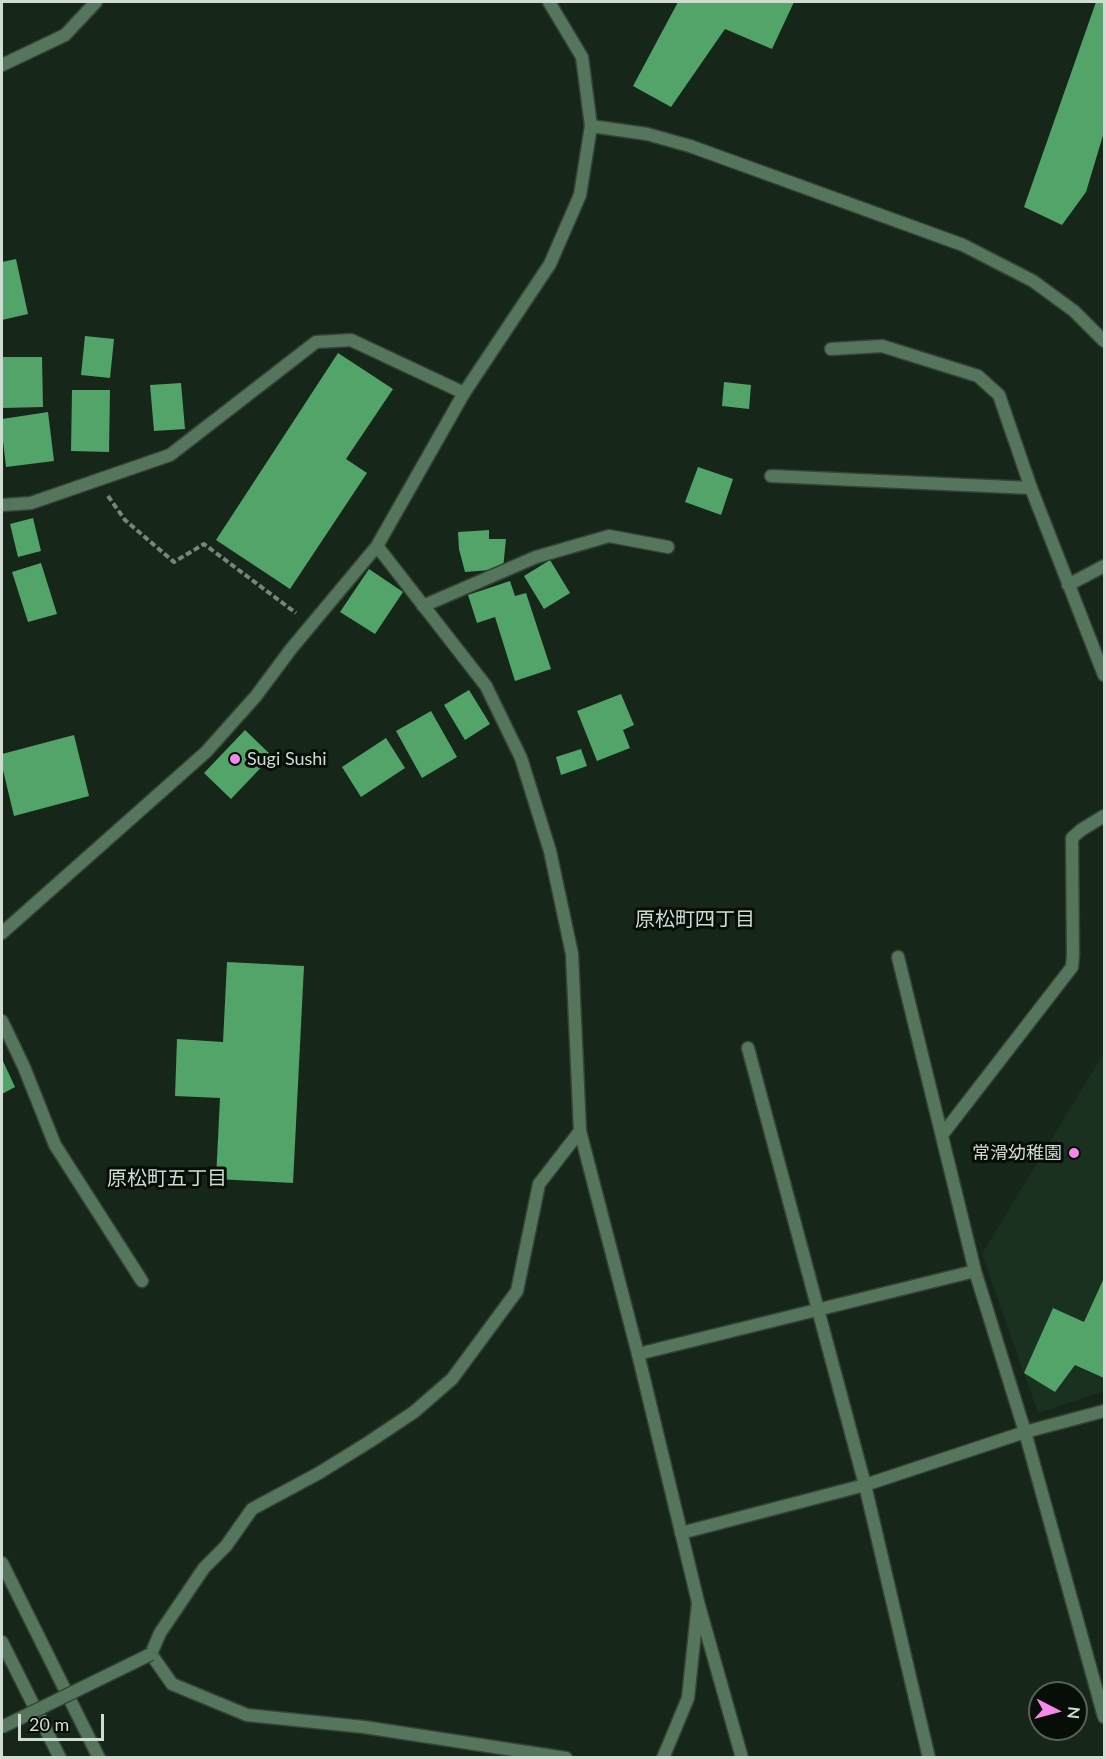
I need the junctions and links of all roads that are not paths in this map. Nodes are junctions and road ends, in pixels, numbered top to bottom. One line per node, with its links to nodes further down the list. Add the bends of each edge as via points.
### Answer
1 (96, 2): 3 (street, via 65,35)
2 (549, 2): 4 (street, via 582,57)
3 (2, 65)
4 (591, 126): 5 (street, via 647,134 690,146 963,245 1033,281 1074,311); 7 (street, via 580,195 550,264)
5 (1104, 341)
6 (831, 349): 9 (street, via 882,346 978,376 999,395)
7 (464, 393): 10 (street, via 351,340 316,342 170,455 31,503); 11 (street)
8 (771, 476): 9 (street)
9 (1031, 488): 14 (street)
10 (2, 505)
11 (377, 546): 15 (street); 18 (street, via 206,752)
12 (668, 547): 15 (street, via 609,536 536,556)
13 (1104, 566): 14 (street)
14 (1068, 585): 16 (street)
15 (423, 606): 22 (street, via 486,686 521,758 546,840 572,954)
16 (1104, 675)
17 (1104, 816): 23 (street, via 1072,838 1072,967)
18 (2, 933)
19 (898, 957): 23 (street)
20 (2, 1021): 25 (street, via 55,1145)
21 (748, 1048): 26 (street)
22 (580, 1131): 27 (street); 35 (street, via 539,1184 517,1292 452,1379 396,1424 252,1509 226,1546 204,1568 160,1633)
23 (942, 1135): 24 (street)
24 (975, 1271): 26 (street); 29 (street)
25 (142, 1281)
26 (819, 1310): 27 (street); 30 (street)
27 (638, 1354): 31 (street)
28 (1104, 1411): 29 (street)
29 (1025, 1432): 30 (street); 36 (street)
30 (865, 1485): 31 (street); 43 (street)
31 (681, 1533): 33 (street)
32 (2, 1563): 39 (street)
33 (698, 1602): 41 (street, via 688,1698); 42 (street)
34 (2, 1642): 38 (street)
35 (151, 1654): 37 (street, bridge); 40 (street, via 172,1684 247,1715 364,1727)
36 (1104, 1718)
37 (2, 1727)
38 (60, 1758)
39 (99, 1758)
40 (566, 1758)
41 (663, 1758)
42 (742, 1758)
43 (928, 1758)

